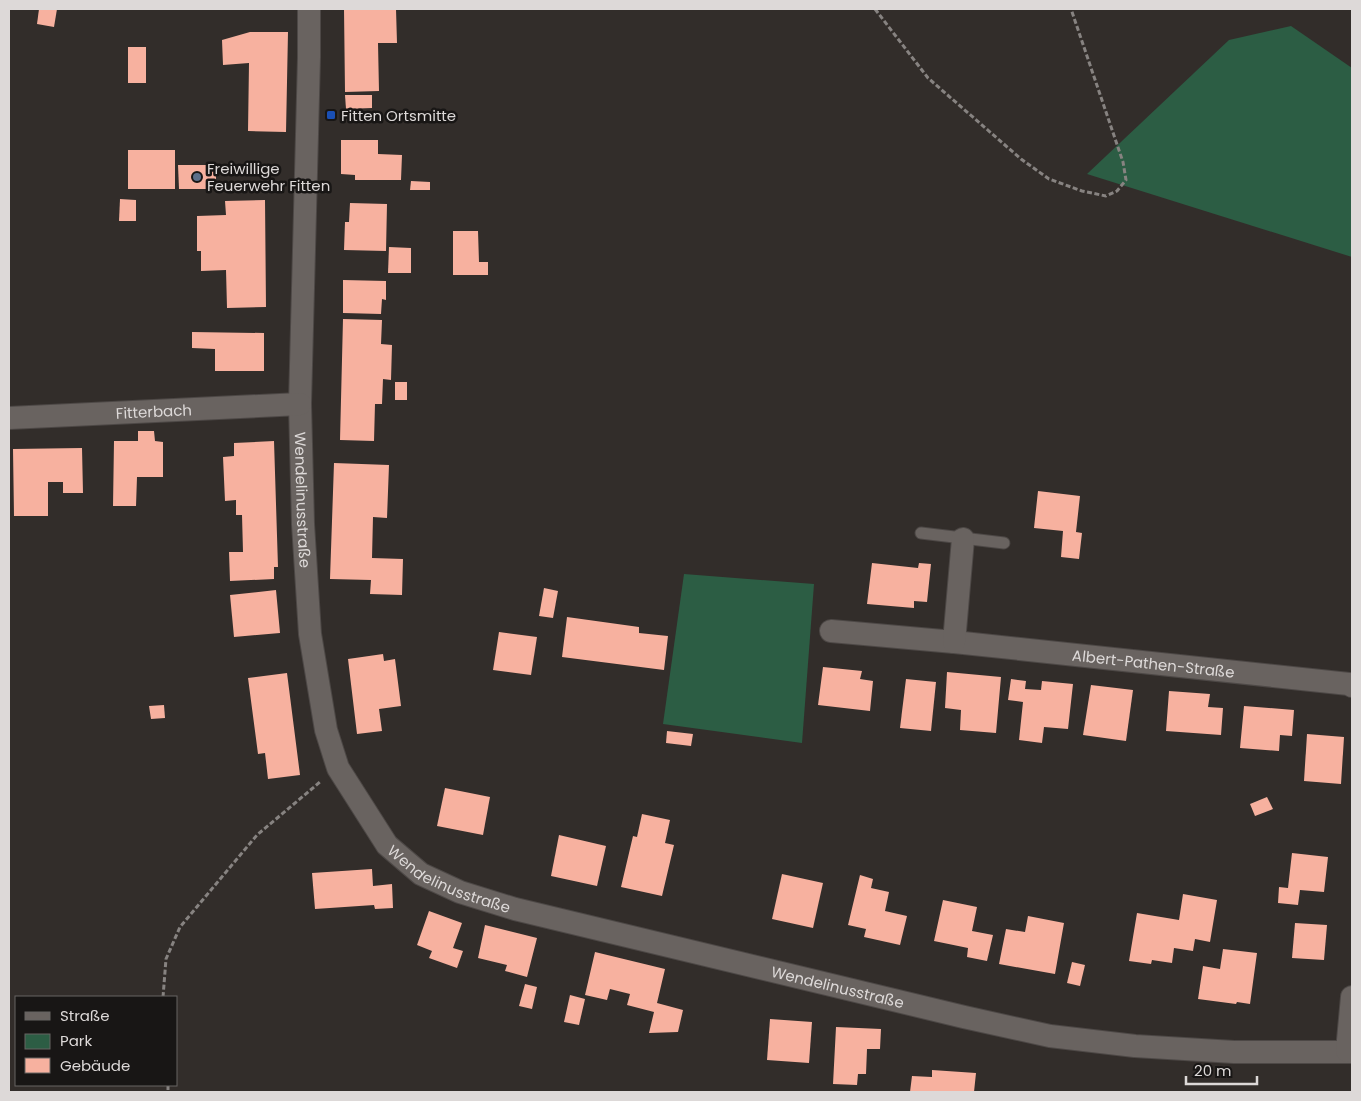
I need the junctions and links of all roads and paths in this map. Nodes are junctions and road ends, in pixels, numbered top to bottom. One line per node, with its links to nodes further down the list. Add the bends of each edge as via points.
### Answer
1 (309, 9): 4 (street, Wendelinusstraße)
2 (875, 9): 3 (path, via 928,78 1021,159 1049,179 1106,196 1118,191 1126,180 1123,162)
3 (1071, 9)
4 (300, 404): 5 (street, Fitterbach); 12 (street, Wendelinusstraße, via 302,524 310,634 326,730)
5 (9, 418)
6 (921, 532): 7 (lane)
7 (963, 539): 8 (lane); 10 (street)
8 (1004, 543)
9 (831, 631): 10 (street, Albert-Pathen-Straße)
10 (954, 642): 11 (street, Albert-Pathen-Straße)
11 (1352, 686)
12 (338, 768): 13 (path, via 257,835 180,927 166,959); 15 (street, Wendelinusstraße, via 388,845 421,874 460,892 515,909 1050,1036 1135,1046 1234,1052)
13 (163, 996)
14 (1352, 997): 15 (street)
15 (1350, 1052)

